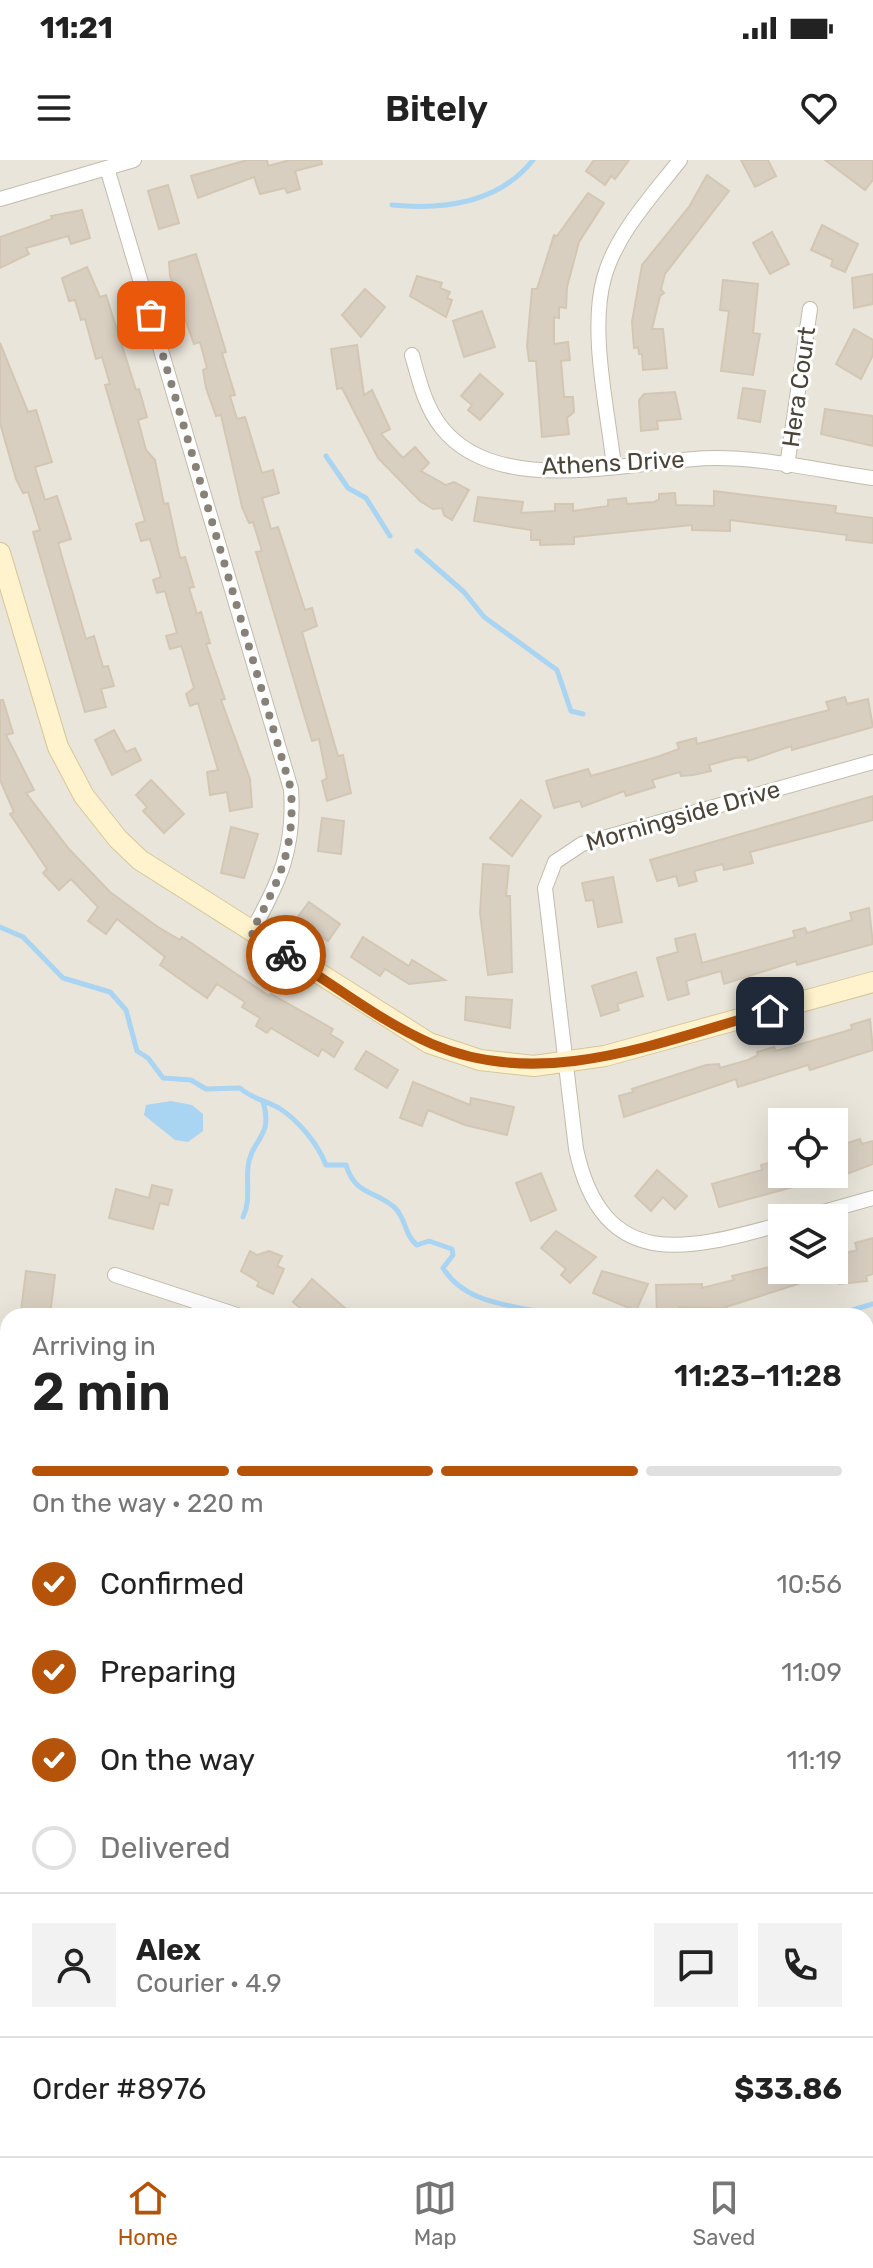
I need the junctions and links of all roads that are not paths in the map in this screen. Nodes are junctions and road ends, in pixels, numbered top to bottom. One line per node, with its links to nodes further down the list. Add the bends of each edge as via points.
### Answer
1 (134, 160): 3 (street)
2 (680, 160): 8 (street, via 622,239 604,277 599,317)
3 (107, 168): 4 (street); 12 (street, via 291,789 291,842 285,868)
4 (0, 199)
5 (810, 309): 7 (street, Hera Court)
6 (412, 355): 8 (street, Athens Drive, via 430,409 470,451 527,467)
7 (787, 466): 8 (street, Athens Drive, via 717,458); 9 (street, Athens Drive)
8 (614, 467)
9 (873, 478)
10 (0, 553): 12 (street, via 58,747 84,796 140,860)
11 (873, 762): 14 (street, Morningside Drive, via 582,844 555,862 545,888)
12 (251, 933): 14 (street, via 429,1043 480,1060)
13 (873, 982): 14 (street)
14 (565, 1064): 17 (street, Morningside Drive, via 580,1171 596,1203 618,1226 651,1243 686,1247)
15 (873, 1198): 16 (street)
16 (848, 1205)
17 (768, 1227)
18 (115, 1275): 19 (street)
19 (216, 1308)

